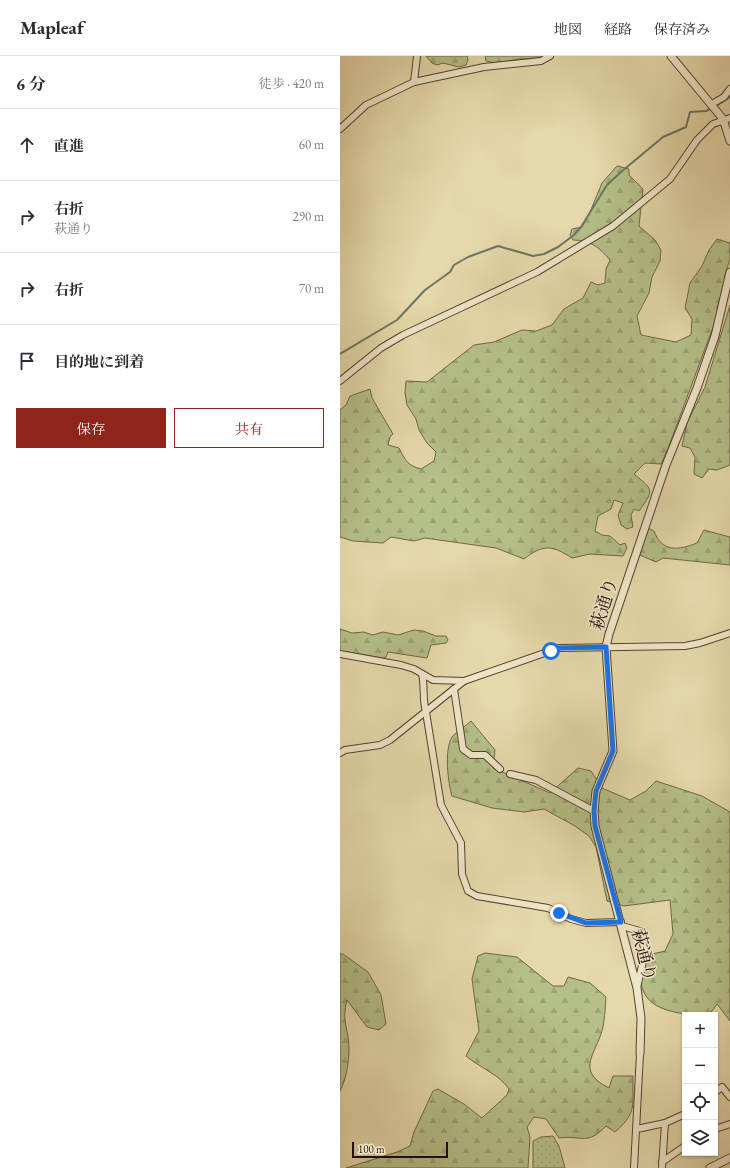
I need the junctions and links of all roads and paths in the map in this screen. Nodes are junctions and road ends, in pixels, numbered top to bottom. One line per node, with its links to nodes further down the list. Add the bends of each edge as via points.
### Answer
1 (417, 56): 4 (street)
2 (550, 56): 4 (street, via 540,61 484,67)
3 (671, 56): 6 (street)
4 (414, 82): 8 (street, via 366,105)
5 (730, 89): 6 (street, via 724,97)
6 (712, 104): 7 (street)
7 (727, 118): 9 (street); 11 (street, via 713,124 697,140 670,179 613,226 537,272 403,335 381,348)
8 (340, 129)
9 (730, 141)
10 (730, 272): 13 (street, 萩通り, via 715,336 666,465)
11 (340, 381)
12 (730, 632): 13 (street, via 700,644 685,646)
13 (606, 647): 17 (street, via 559,648); 24 (street, 萩通り, via 613,751 596,791)
14 (340, 654): 15 (street, via 414,669)
15 (422, 674): 16 (street); 18 (street)
16 (433, 680): 17 (street); 18 (street)
17 (464, 681): 19 (street)
18 (424, 684): 20 (street)
19 (454, 689): 20 (street); 22 (street, via 464,749 471,755 485,755)
20 (426, 712): 21 (street, via 380,745); 25 (street, via 441,804 461,843 462,874 468,891 477,896 548,908 586,923)
21 (340, 753)
22 (500, 769)
23 (510, 774): 24 (street, via 536,780)
24 (594, 811): 25 (street, 萩通り, via 595,826)
25 (621, 924): 26 (street, 萩通り); 26 (street, via 640,931 645,952)
26 (638, 988): 27 (street, 萩通り, via 641,1018)
27 (640, 1054): 34 (street, 萩通り)
28 (718, 1089): 29 (street, via 722,1086)
29 (730, 1097)
30 (682, 1115): 31 (street)
31 (665, 1123): 34 (street); 37 (street)
32 (730, 1124): 33 (street)
33 (718, 1128)
34 (637, 1129): 38 (street, 萩通り)
35 (682, 1148): 37 (street)
36 (730, 1158): 39 (street)
37 (662, 1165)
38 (634, 1168)
39 (710, 1168)

